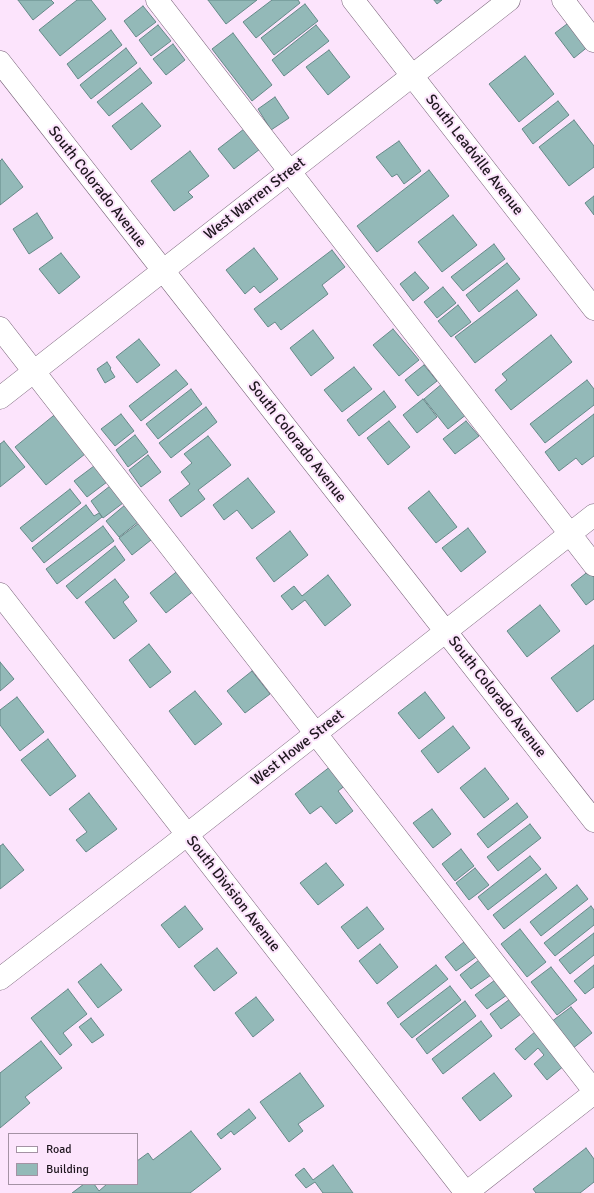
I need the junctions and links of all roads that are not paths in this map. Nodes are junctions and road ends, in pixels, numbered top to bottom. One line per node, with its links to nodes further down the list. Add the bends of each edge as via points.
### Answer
1 (157, 0): 8 (street)
2 (353, 0): 7 (street, South Leadville Avenue)
3 (509, 0): 7 (street, West Warren Street)
4 (562, 0): 5 (street)
5 (594, 41)
6 (0, 62): 9 (street, South Colorado Avenue)
7 (412, 76): 8 (street, West Warren Street); 10 (street, South Leadville Avenue)
8 (290, 172): 9 (street, West Warren Street); 15 (street)
9 (163, 271): 12 (street, West Warren Street); 18 (street, South Colorado Avenue)
10 (594, 309)
11 (0, 328): 12 (street)
12 (34, 372): 13 (street, West Warren Street); 19 (street)
13 (0, 398)
14 (594, 515): 15 (street, West Howe Street)
15 (570, 534): 16 (street); 18 (street, West Howe Street)
16 (594, 565)
17 (0, 594): 21 (street, South Division Avenue)
18 (446, 632): 19 (street, West Howe Street); 20 (street, South Colorado Avenue)
19 (316, 734): 21 (street, West Howe Street); 23 (street)
20 (594, 821)
21 (187, 834): 22 (street, West Howe Street); 24 (street, South Division Avenue)
22 (0, 979)
23 (594, 1092): 24 (street)
24 (466, 1193)

